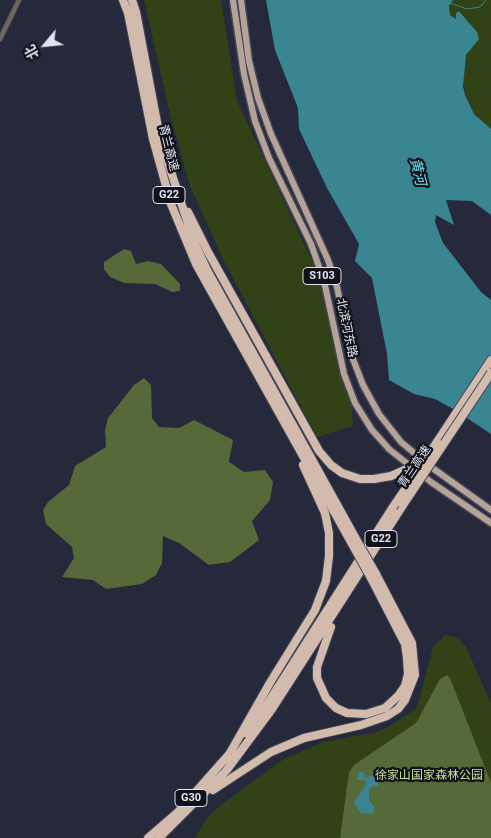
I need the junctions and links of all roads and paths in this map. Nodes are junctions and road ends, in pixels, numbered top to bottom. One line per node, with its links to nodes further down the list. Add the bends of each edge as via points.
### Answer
1 (19, 0): 6 (street)
2 (124, 0): 10 (highway, 青兰高速 / G22, via 153,139 171,204 196,264)
3 (132, 0): 7 (highway, 青兰高速 / G22, via 160,138)
4 (232, 0): 13 (main road, 北滨河东路 / S103, via 255,122 268,158 311,244 324,281 344,374 355,403 390,450)
5 (241, 0): 12 (main road, 北滨河东路 / S103, via 249,61 260,104 328,260 351,354 367,395 401,442)
6 (0, 39)
7 (173, 181): 11 (highway, bridge, via 208,252 319,451 331,464 342,473 360,479 391,476 409,468); 14 (highway, via 207,270)
8 (491, 360): 11 (highway, 青兰高速)
9 (491, 373): 15 (highway, 青兰高速 / G22, bridge)
10 (256, 374): 14 (highway); 17 (highway, via 319,497 329,532 330,556 326,581 315,610)
11 (437, 442): 17 (highway, bridge, via 266,706)
12 (491, 510)
13 (491, 522)
14 (354, 541): 16 (highway, bridge)
15 (359, 574): 16 (highway, via 330,629 317,666 317,678 326,698 347,713 385,708 398,696 408,674 405,644); 18 (highway, via 272,709 226,771)
16 (374, 576): 18 (highway, via 401,618 412,643 415,675 412,688 401,704 386,716 304,738 271,752)
17 (230, 753): 19 (highway, G30, via 178,812)
18 (194, 805): 20 (highway, G30)
19 (148, 838)
20 (160, 838)

